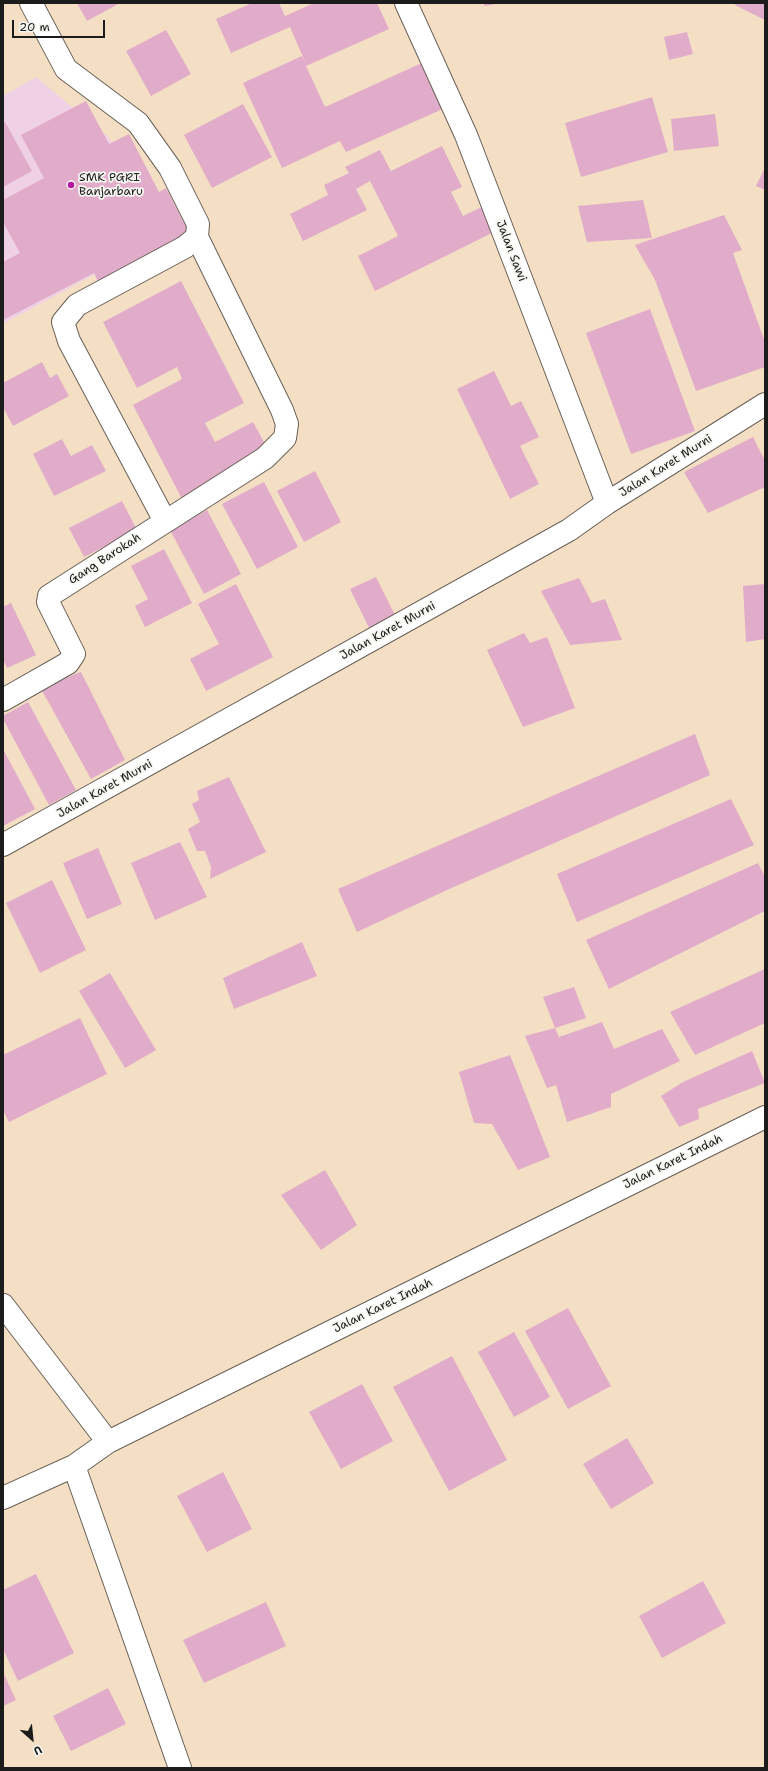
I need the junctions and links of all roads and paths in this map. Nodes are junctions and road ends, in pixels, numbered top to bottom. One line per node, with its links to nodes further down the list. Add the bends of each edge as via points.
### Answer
1 (31, 3): 3 (street, via 66,69 138,123 165,162 198,224)
2 (406, 3): 5 (street, Jalan Sawi, via 466,134)
3 (197, 237): 6 (street, Gang Barokah, via 287,424 285,438 265,458); 6 (street, via 185,247 77,305 63,322 69,341)
4 (765, 404): 5 (street, Jalan Karet Murni)
5 (607, 503): 8 (street, Jalan Karet Murni, via 569,530)
6 (165, 521): 7 (street, Gang Barokah, via 49,596 48,602 74,654 68,664)
7 (3, 700)
8 (3, 845)
9 (765, 1117): 11 (street, Jalan Karet Indah)
10 (3, 1305): 11 (street)
11 (108, 1442): 12 (street, Jalan Karet Indah)
12 (74, 1466): 13 (street, Jalan Karet Indah); 14 (street)
13 (3, 1498)
14 (180, 1768)

